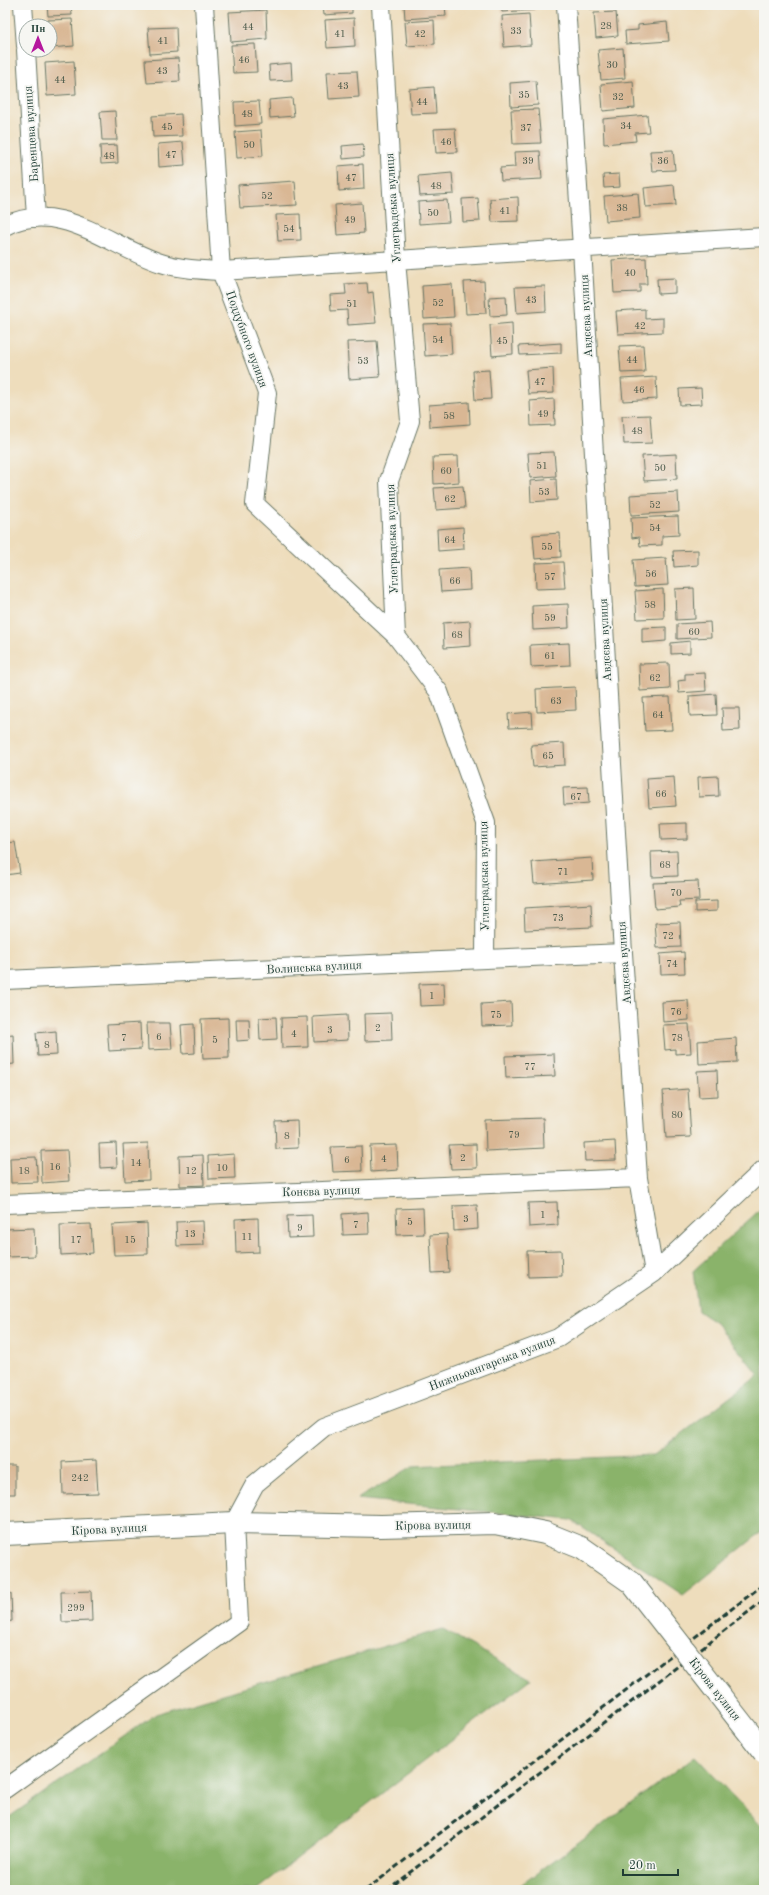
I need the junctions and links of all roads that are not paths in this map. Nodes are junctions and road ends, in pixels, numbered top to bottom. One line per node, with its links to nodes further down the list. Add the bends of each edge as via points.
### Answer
1 (24, 5): 5 (street)
2 (204, 5): 12 (street, Поддубного вулиця)
3 (381, 5): 11 (street, Углеградська вулиця)
4 (566, 5): 10 (street, Авдєєва вулиця)
5 (25, 18)
6 (26, 58): 7 (street, Баренцева вулиця)
7 (36, 218): 8 (street, via 22,219); 12 (street, via 56,218 80,226 160,263)
8 (5, 226)
9 (764, 236): 10 (street)
10 (582, 248): 11 (street); 14 (street, Авдєєва вулиця)
11 (396, 260): 12 (street); 13 (street, Углеградська вулиця, via 410,421 389,481)
12 (221, 271): 13 (street, Поддубного вулиця, via 267,393 254,504)
13 (396, 636): 15 (street, Углеградська вулиця, via 439,692 486,823)
14 (623, 953): 15 (street, Волинська вулиця); 18 (street, Авдєєва вулиця)
15 (485, 959): 16 (street, Волинська вулиця)
16 (5, 980)
17 (764, 1169): 20 (street, Нижньоангарська вулиця)
18 (638, 1178): 19 (street, Конєва вулиця); 20 (street, Авдєєва вулиця)
19 (5, 1204)
20 (654, 1273): 21 (street, Нижньоангарська вулиця, via 558,1338 324,1426 255,1484)
21 (234, 1523): 22 (main road, Кірова вулиця); 23 (main road, Кірова вулиця, bridge, via 381,1526 495,1523 545,1533 582,1548 632,1583); 24 (street, via 239,1622)
22 (5, 1534)
23 (764, 1752)
24 (5, 1788)

